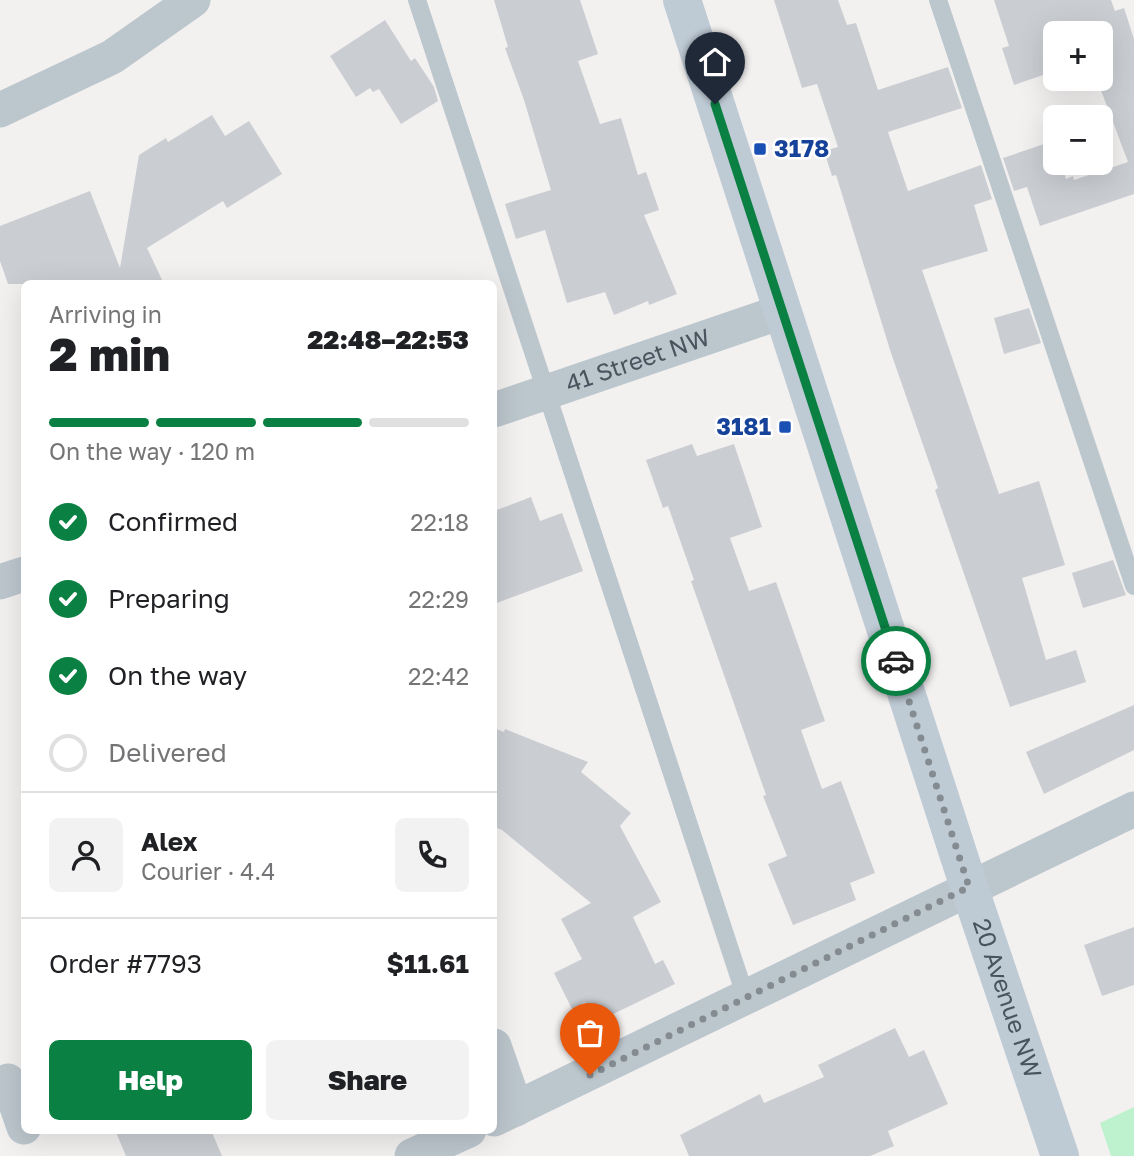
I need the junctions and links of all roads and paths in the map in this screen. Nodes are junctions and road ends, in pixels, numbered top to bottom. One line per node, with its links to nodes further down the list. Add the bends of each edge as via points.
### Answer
1 (193, 0): 5 (street, via 112,57)
2 (417, 0): 7 (lane)
3 (682, 0): 6 (street, 20 Avenue NW)
4 (938, 0): 11 (lane)
5 (0, 110)
6 (781, 312): 7 (street, 41 Street NW); 13 (street, 20 Avenue NW)
7 (544, 392): 8 (street, 41 Street NW); 14 (lane)
8 (497, 409)
9 (21, 575): 10 (street)
10 (0, 583)
11 (1134, 586)
12 (1134, 809): 13 (street)
13 (969, 887): 14 (street); 23 (street, 20 Avenue NW)
14 (746, 998): 17 (street)
15 (497, 1065): 17 (street)
16 (8, 1081): 18 (street)
17 (505, 1114)
18 (21, 1118)
19 (27, 1134): 21 (street)
20 (460, 1134): 22 (street)
21 (34, 1156)
22 (412, 1156)
23 (1060, 1156)

